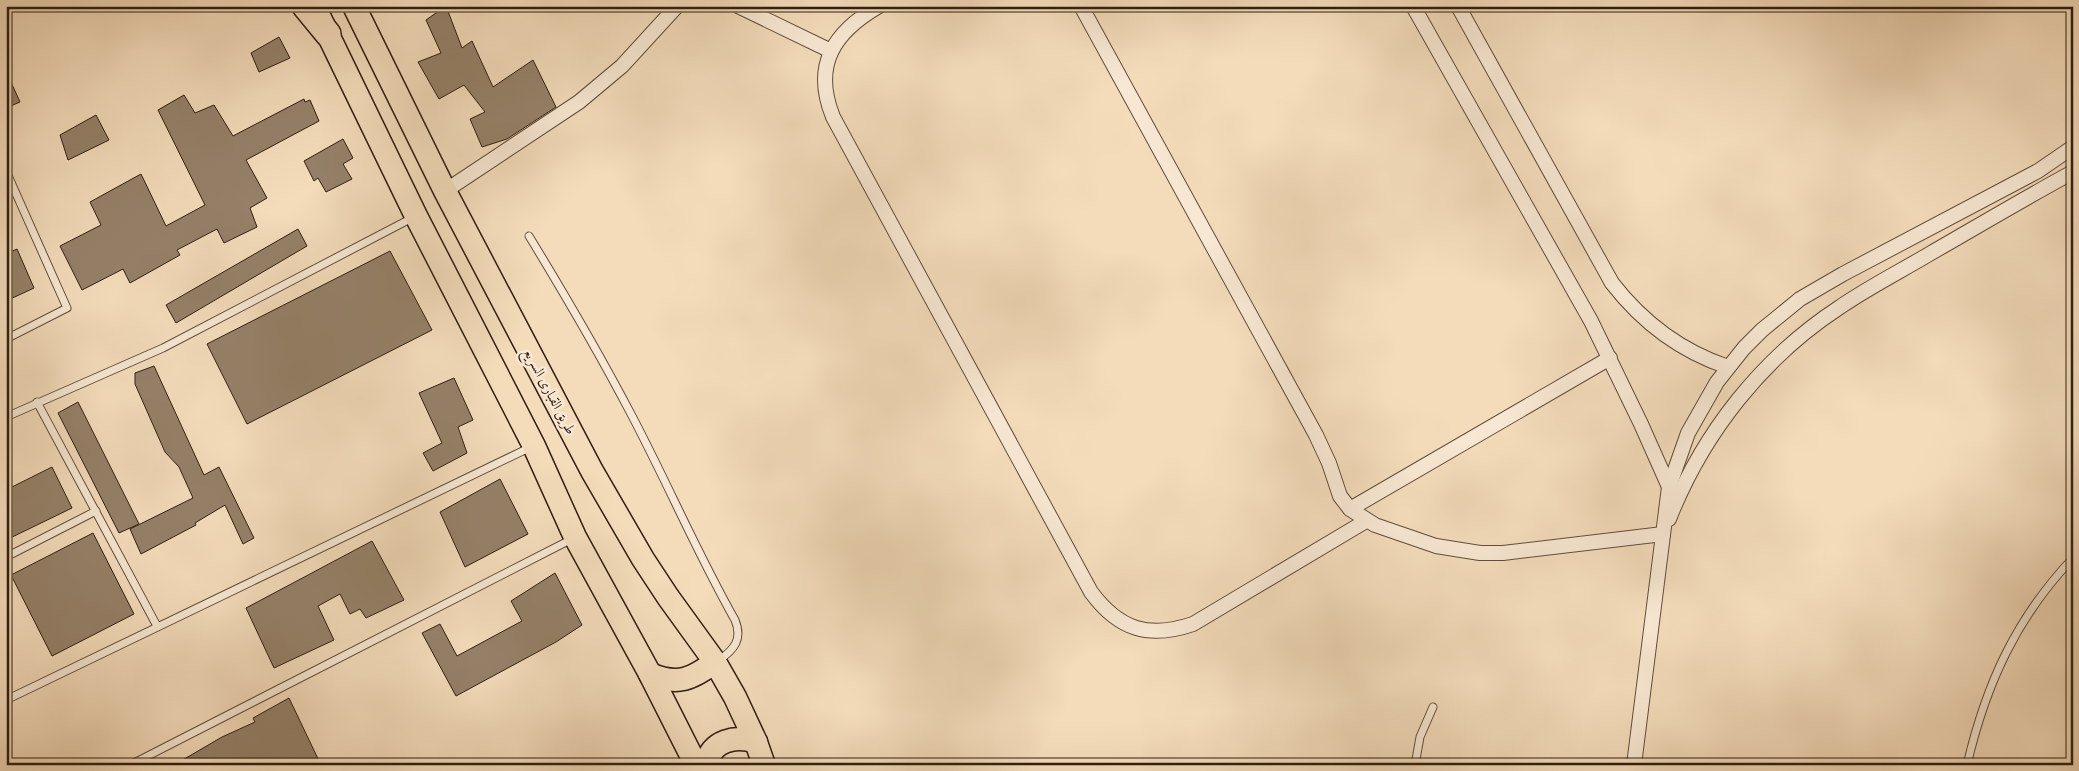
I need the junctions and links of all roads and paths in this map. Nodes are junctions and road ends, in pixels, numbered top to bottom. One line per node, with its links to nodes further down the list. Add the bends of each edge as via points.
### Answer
1 (305, 6): 10 (highway)
2 (315, 6): 10 (highway)
3 (354, 6): 15 (highway, طريق القبارى السريع)
4 (677, 6): 15 (street, via 622,66 587,97)
5 (738, 6): 11 (street)
6 (879, 6): 11 (street, via 848,27)
7 (1081, 6): 25 (street, via 1316,435 1337,490)
8 (1413, 6): 19 (street)
9 (1458, 6): 20 (street, via 1612,283 1639,315 1672,341)
10 (328, 34): 16 (highway)
11 (831, 51): 27 (street, via 825,91 833,117 1082,575 1103,608 1118,620 1155,632 1193,624)
12 (2073, 147): 20 (street, via 2038,171 1800,299 1762,330)
13 (6, 171): 18 (lane, via 67,308)
14 (2073, 172): 28 (street, via 1840,307 1782,352 1739,398 1712,435 1693,467)
15 (445, 191): 33 (highway, طريق القبارى السريع, via 619,521)
16 (416, 216): 21 (lane, via 163,348); 23 (highway)
17 (529, 236): 33 (lane, via 632,414 705,566 735,620 737,642 728,654)
18 (6, 339)
19 (1610, 358): 24 (street); 25 (street)
20 (1728, 367): 24 (street, via 1692,424)
21 (37, 402): 22 (lane); 26 (lane)
22 (6, 417)
23 (534, 446): 29 (highway); 32 (lane)
24 (1669, 487): 28 (street)
25 (1350, 509): 27 (street)
26 (96, 511): 30 (lane); 32 (lane)
27 (1366, 521): 28 (street, via 1436,546 1480,553 1525,551)
28 (1663, 534): 43 (street)
29 (575, 537): 34 (highway); 38 (lane)
30 (6, 557)
31 (2073, 558): 44 (lane, via 2036,601 2004,656 1989,689)
32 (157, 626): 35 (lane)
33 (715, 662): 34 (highway, via 699,674 680,680); 37 (highway, طريق القبارى السريع)
34 (650, 674): 39 (highway)
35 (6, 700)
36 (1433, 707): 42 (lane, via 1420,737)
37 (756, 742): 40 (highway, via 745,738 722,742 713,750); 41 (highway, طريق القبارى السريع)
38 (130, 765)
39 (696, 765)
40 (706, 765)
41 (764, 765)
42 (1415, 765)
43 (1634, 765)
44 (1967, 765)

